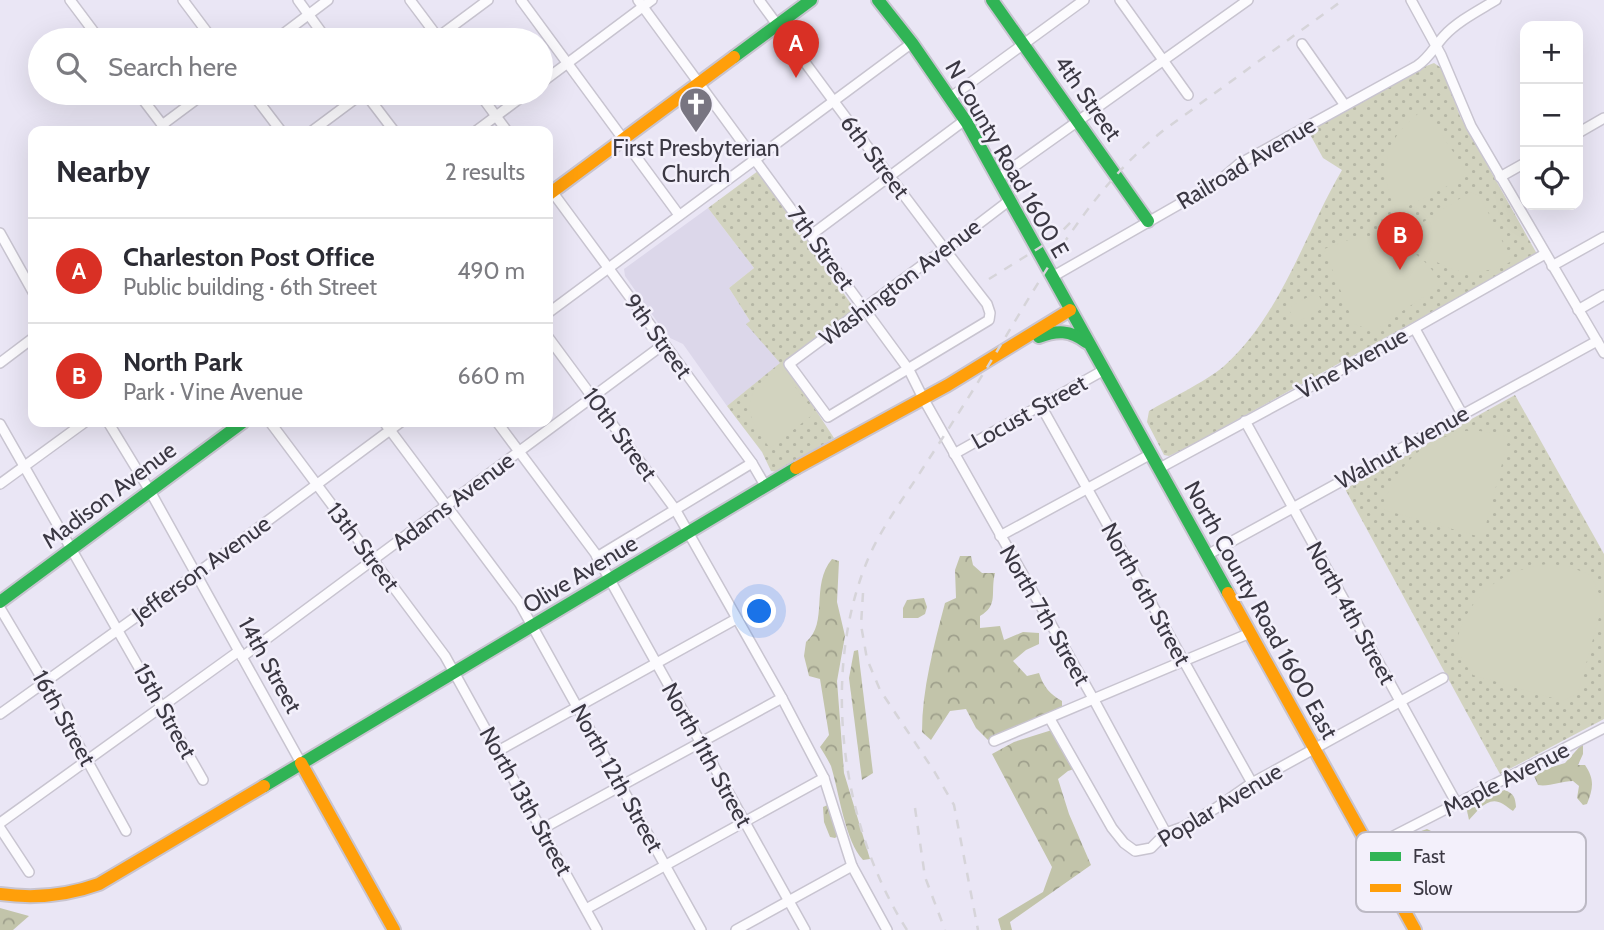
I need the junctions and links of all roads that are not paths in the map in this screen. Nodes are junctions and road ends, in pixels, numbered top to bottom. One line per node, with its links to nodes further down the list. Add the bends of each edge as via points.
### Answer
1 (70, 0): 21 (street)
2 (183, 0): 22 (street)
3 (299, 0): 19 (street)
4 (328, 0): 19 (street)
5 (410, 0): 25 (street)
6 (488, 0): 26 (street)
7 (521, 0): 27 (street)
8 (652, 0): 18 (street)
9 (759, 0): 20 (street, 6th Street)
10 (811, 0): 20 (main road)
11 (878, 0): 28 (main road, N County Road 1600 E)
12 (992, 0): 30 (main road, 4th Street)
13 (1084, 0): 30 (street)
14 (1120, 0): 33 (street)
15 (1248, 0): 33 (street)
16 (1411, 0): 32 (street)
17 (1496, 0): 32 (street, Railroad Avenue, via 1451,30)
18 (641, 3): 34 (street); 36 (street, 7th Street)
19 (309, 14): 23 (street); 24 (street)
20 (777, 25): 36 (main road); 39 (street, 6th Street)
21 (91, 28)
22 (204, 28)
23 (291, 28)
24 (319, 28)
25 (429, 28)
26 (451, 28)
27 (541, 28)
28 (912, 43): 38 (main road, N County Road 1600 E); 39 (street)
29 (553, 44): 34 (street)
30 (1023, 44): 38 (street); 51 (main road, 4th Street)
31 (1302, 44): 40 (street)
32 (1437, 47): 40 (street, Railroad Avenue, via 1417,66); 64 (street, via 1471,126)
33 (1163, 60): 37 (street); 51 (street)
34 (567, 63): 35 (street); 60 (street)
35 (553, 74)
36 (699, 83): 60 (main road); 61 (street, 7th Street)
37 (1188, 95)
38 (951, 97): 50 (main road, N County Road 1600 E)
39 (833, 101): 61 (street); 63 (street, 6th Street)
40 (1344, 104): 70 (street, Railroad Avenue)
41 (147, 105): 52 (street)
42 (191, 105): 53 (street)
43 (261, 105): 54 (street)
44 (348, 105): 55 (street)
45 (374, 105): 56 (street)
46 (488, 105): 48 (street)
47 (511, 105): 48 (street)
48 (496, 116): 57 (street); 58 (street)
49 (1604, 118): 59 (street)
50 (965, 120): 63 (street); 65 (main road, N County Road 1600 E)
51 (1077, 120): 65 (street); 70 (main road, 4th Street)
52 (163, 126)
53 (167, 126)
54 (277, 126)
55 (319, 126)
56 (390, 126)
57 (483, 126)
58 (503, 126)
59 (1583, 130)
60 (623, 139): 66 (main road); 69 (street)
61 (755, 159): 69 (street); 72 (street, 7th Street)
62 (1520, 166): 64 (street)
63 (889, 177): 72 (street); 75 (street, 6th Street)
64 (1500, 177): 76 (street)
65 (998, 178): 68 (main road, N County Road 1600 E)
66 (553, 188)
67 (553, 196): 78 (street, 9th Street)
68 (1010, 200): 75 (street, Washington Avenue); 79 (main road, N County Road 1600 E)
69 (679, 215): 78 (street)
70 (1149, 221): 79 (street, Railroad Avenue)
71 (0, 233): 74 (street)
72 (811, 235): 82 (street, 7th Street)
73 (1604, 237): 77 (street)
74 (4, 249): 80 (street)
75 (944, 249): 82 (street, Washington Avenue); 95 (street, 6th Street, via 987,304 989,320)
76 (1545, 254): 77 (street); 86 (street, Vine Avenue)
77 (1552, 266): 85 (street)
78 (608, 268): 83 (street); 90 (street, 9th Street)
79 (1052, 276): 84 (main road, N County Road 1600 E)
80 (28, 285)
81 (1604, 295): 85 (street)
82 (865, 308): 95 (street, 7th Street); 95 (street, Washington Avenue, via 789,364 828,417)
83 (553, 309)
84 (1070, 310): 91 (main road, North County Road 1600 East); 92 (main road, Olive Avenue)
85 (1578, 310): 87 (street)
86 (1415, 329): 100 (street); 101 (street, Vine Avenue)
87 (1597, 341): 93 (street); 100 (street, Walnut Avenue)
88 (28, 342): 94 (street)
89 (553, 344): 97 (street, 10th Street)
90 (664, 344): 97 (street, Adams Avenue); 116 (street, 9th Street)
91 (1090, 346): 92 (main road, via 1080,337 1054,330); 96 (main road, North County Road 1600 East)
92 (1009, 347): 98 (main road, Olive Avenue)
93 (1604, 353)
94 (0, 363)
95 (909, 370): 98 (street, 7th Street)
96 (1104, 370): 99 (street, Locust Street); 115 (main road, North County Road 1600 East)
97 (593, 397): 110 (street, Adams Avenue); 126 (street, 10th Street)
98 (923, 398): 114 (street, North 7th Street); 121 (main road, Olive Avenue)
99 (1041, 406): 114 (street, Locust Street); 122 (street, North 6th Street)
100 (1462, 414): 125 (street, Walnut Avenue)
101 (1245, 421): 118 (street, Vine Avenue); 125 (street, North 4th Street)
102 (0, 424): 117 (street, 15th Street)
103 (78, 427): 117 (street)
104 (111, 427): 123 (street, 14th Street)
105 (236, 427): 123 (main road, Madison Avenue)
106 (274, 427): 120 (street, 13th Street)
107 (388, 427): 112 (street, North 12th Street)
108 (394, 427): 112 (street, Jefferson Avenue)
109 (501, 427): 113 (street, North 11th Street)
110 (553, 427)
111 (553, 427): 113 (street, Adams Avenue)
112 (390, 430): 120 (street, Jefferson Avenue); 124 (street, North 12th Street)
113 (519, 452): 124 (street, Adams Avenue); 131 (street, North 11th Street)
114 (954, 454): 128 (street, North 7th Street)
115 (1151, 454): 118 (main road, North County Road 1600 East); 122 (street)
116 (752, 463): 121 (street, 9th Street); 126 (street)
117 (23, 467): 119 (street); 129 (street, 15th Street)
118 (1158, 469): 130 (main road, North County Road 1600 East)
119 (0, 484)
120 (317, 484): 132 (street, 13th Street); 133 (street, Jefferson Avenue)
121 (766, 487): 127 (main road, Olive Avenue)
122 (1087, 488): 128 (street); 142 (street, North 6th Street)
123 (150, 491): 129 (main road, Madison Avenue); 133 (street, 14th Street)
124 (446, 506): 132 (street, Adams Avenue); 138 (street, North 12th Street, via 520,604)
125 (1292, 508): 130 (street, Walnut Avenue); 149 (street, North 4th Street)
126 (675, 509): 127 (street, 10th Street); 131 (street)
127 (688, 534): 134 (main road, Olive Avenue); 137 (street, 10th Street)
128 (1000, 536): 148 (street, North 7th Street)
129 (72, 549): 135 (main road, Madison Avenue); 139 (street, 15th Street)
130 (1207, 555): 140 (main road, North County Road 1600 East)
131 (597, 557): 134 (street, North 11th Street)
132 (373, 560): 141 (street, Adams Avenue); 144 (street, 13th Street)
133 (196, 574): 139 (street, Jefferson Avenue); 141 (street, 14th Street)
134 (610, 580): 138 (main road, Olive Avenue); 143 (street, North 11th Street)
135 (0, 602)
136 (0, 608): 146 (street, 16th Street)
137 (736, 619): 143 (street); 147 (street, 10th Street)
138 (532, 627): 144 (main road, Olive Avenue); 151 (street, North 12th Street)
139 (118, 629): 146 (street, Jefferson Avenue); 150 (street, 15th Street)
140 (1250, 633): 142 (street); 157 (main road, North County Road 1600 East)
141 (240, 654): 150 (street, Adams Avenue); 160 (street, 14th Street)
142 (1184, 661): 148 (street); 163 (street, North 6th Street)
143 (656, 663): 151 (street); 156 (street, North 11th Street)
144 (454, 673): 158 (street, North 13th Street); 160 (main road, Olive Avenue)
145 (1443, 678): 149 (street, Poplar Avenue)
146 (44, 682): 152 (street, Jefferson Avenue); 159 (street, 16th Street)
147 (782, 698): 156 (street); 161 (street, 10th Street)
148 (1094, 700): 153 (street); 172 (street, North 7th Street)
149 (1400, 702): 157 (street, Poplar Avenue); 165 (street, North 4th Street)
150 (162, 707): 159 (street, Adams Avenue); 162 (street, 15th Street)
151 (577, 707): 158 (street); 164 (street, North 12th Street)
152 (0, 714)
153 (1050, 719): 155 (street); 172 (street, Poplar Avenue, via 1124,843 1135,851 1151,848)
154 (1604, 728): 165 (street, Maple Avenue)
155 (994, 741)
156 (700, 743): 164 (street); 166 (street, North 11th Street)
157 (1315, 750): 163 (street, Poplar Avenue); 170 (main road, North County Road 1600 East)
158 (498, 751): 168 (street, North 13th Street)
159 (89, 761): 167 (street, Adams Avenue); 169 (street, 16th Street)
160 (301, 763): 176 (main road, Olive Avenue, via 113,877 81,891 31,898); 180 (main road, 14th Street)
161 (824, 778): 166 (street); 174 (street, 10th Street)
162 (203, 780)
163 (1252, 783): 172 (street, Poplar Avenue, via 1235,797)
164 (621, 786): 168 (street); 173 (street, North 12th Street)
165 (1457, 804): 171 (street, Maple Avenue)
166 (744, 822): 173 (street); 177 (street, North 11th Street)
167 (0, 826): 175 (street)
168 (540, 830): 178 (street, North 13th Street)
169 (126, 831)
170 (1361, 832)
171 (1402, 832)
172 (1166, 833)
173 (665, 866): 178 (street); 182 (street, North 12th Street)
174 (852, 866): 177 (street); 185 (street, 10th Street)
175 (29, 873)
176 (0, 894)
177 (789, 901): 183 (street); 184 (street, North 11th Street)
178 (586, 909): 181 (street, North 13th Street)
179 (1405, 912): 186 (main road, North County Road 1600 East)
180 (394, 930)
181 (597, 930)
182 (701, 930)
183 (736, 930)
184 (805, 930)
185 (887, 930)
186 (1415, 930)

